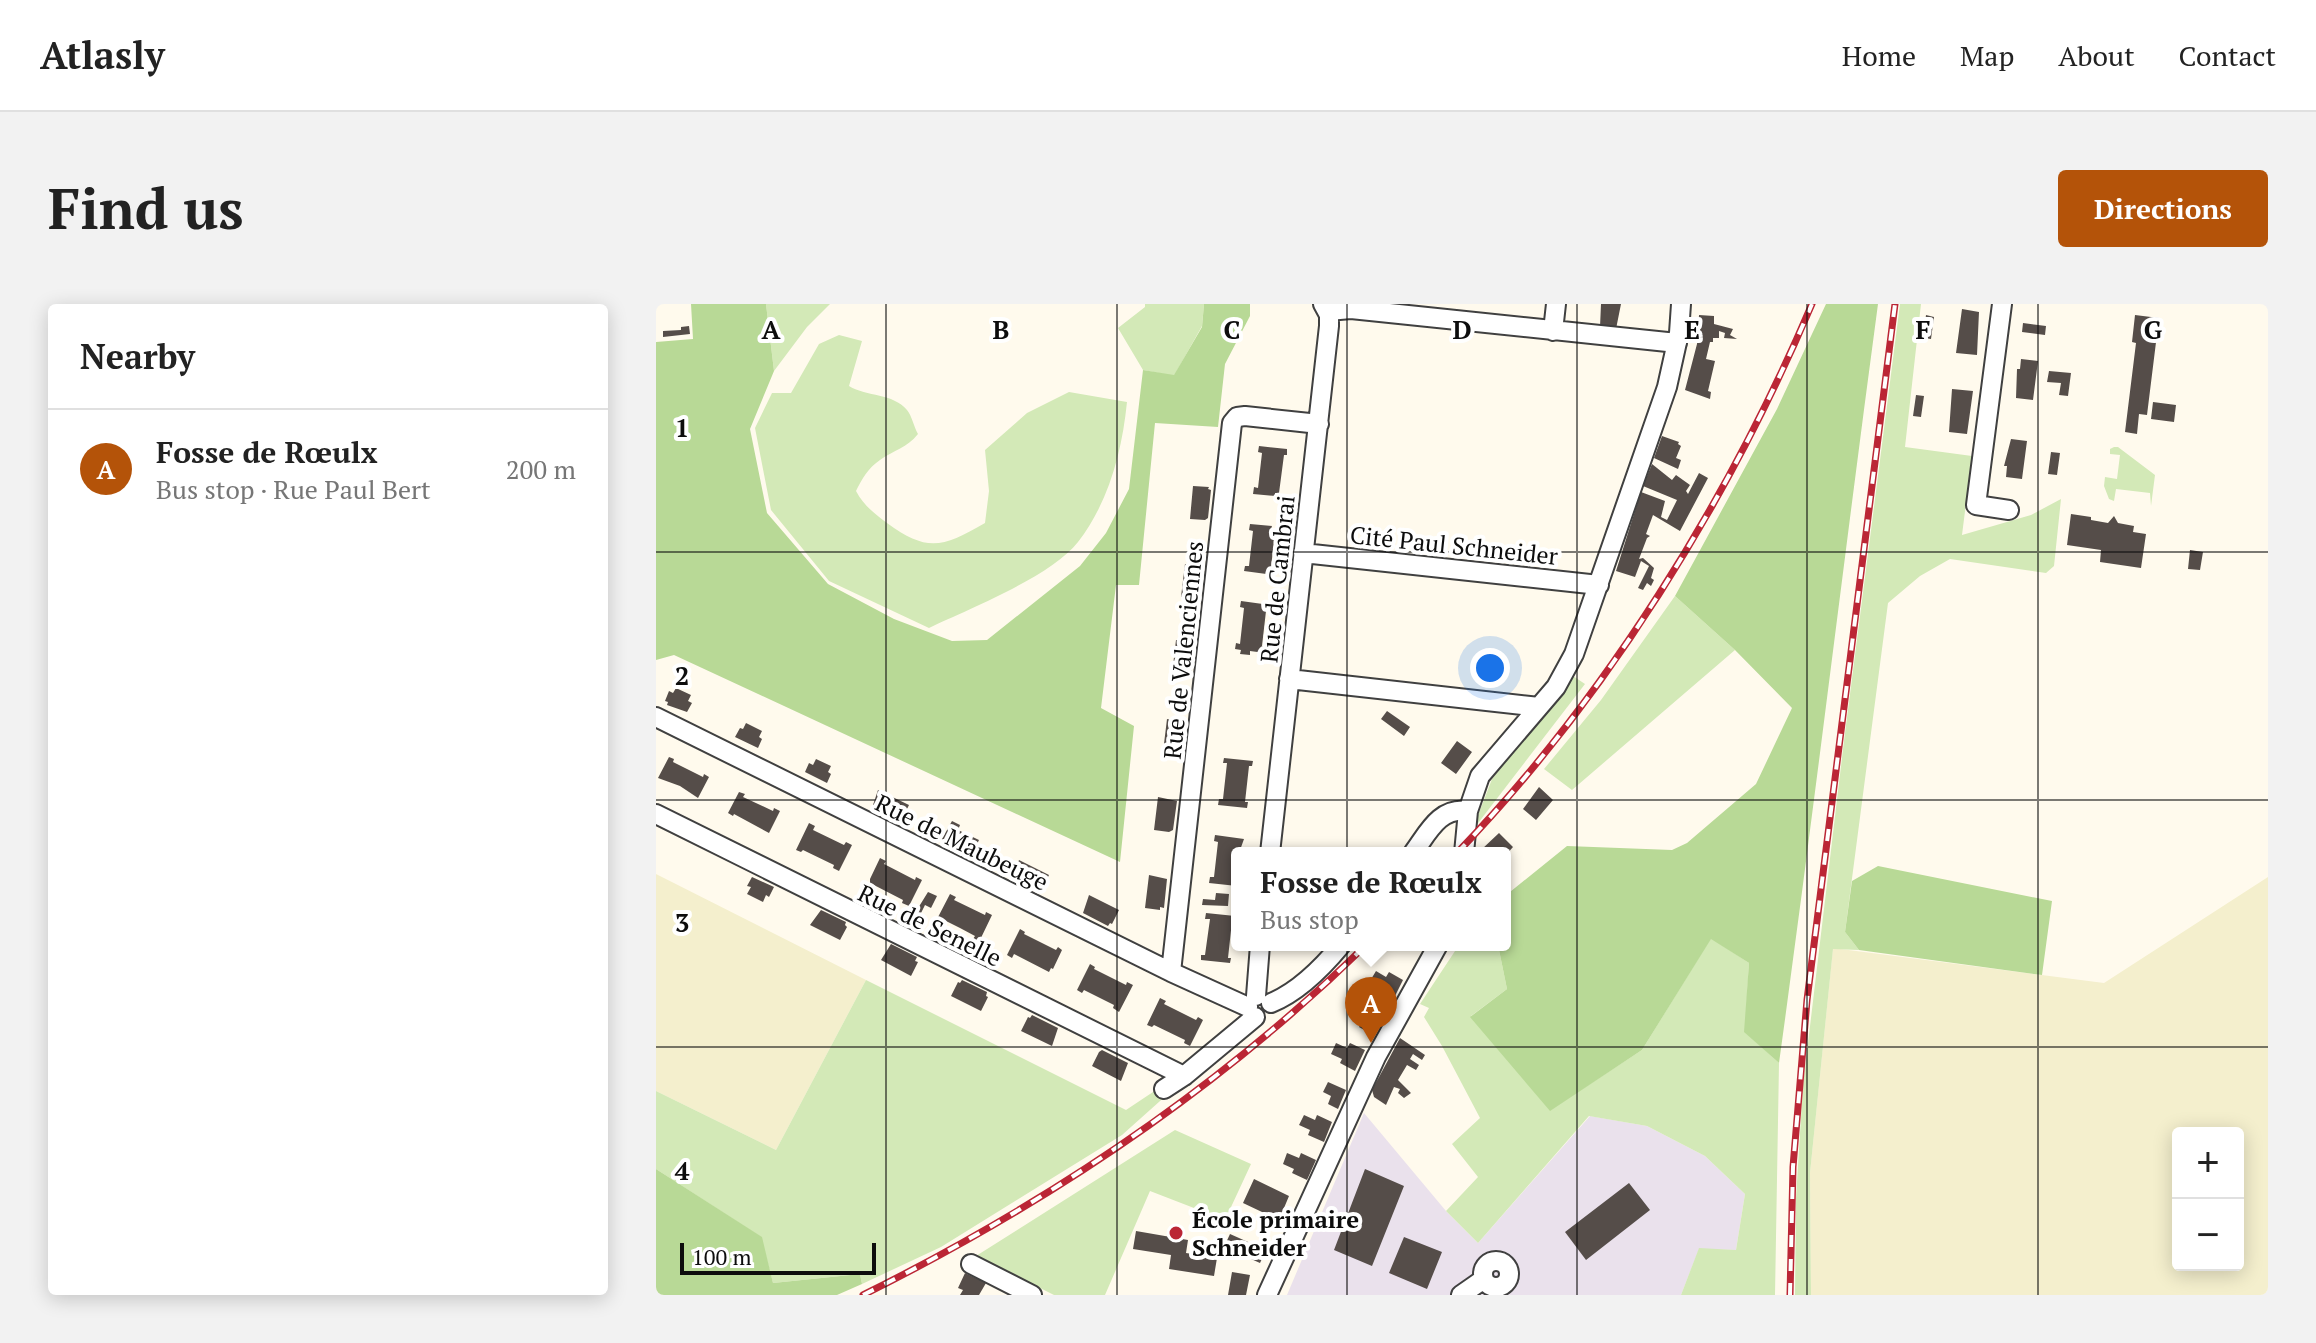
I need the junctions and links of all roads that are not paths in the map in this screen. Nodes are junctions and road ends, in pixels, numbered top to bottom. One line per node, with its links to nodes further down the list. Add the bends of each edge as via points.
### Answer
1 (1556, 304): 5 (street)
2 (1681, 304): 6 (street)
3 (2002, 304): 8 (street, via 1976,505)
4 (1325, 308): 5 (street); 7 (street, Rue de Cambrai, via 1329,326)
5 (1553, 331): 6 (street)
6 (1677, 343): 10 (street, via 1663,401)
7 (1319, 424): 9 (street, Rue de Cambrai); 22 (street, Rue de Valenciennes, via 1245,416 1232,423)
8 (2009, 510)
9 (1303, 553): 10 (street, Cité Paul Schneider); 11 (street, Rue de Cambrai)
10 (1599, 585): 12 (street, via 1570,663)
11 (1289, 679): 12 (street); 16 (street, Rue de Cambrai)
12 (1539, 707): 14 (street, via 1485,768)
13 (656, 717): 22 (street, Rue de Maubeuge)
14 (1468, 811): 17 (street, via 1442,815); 18 (street)
15 (656, 814): 24 (street, Rue de Senelle)
16 (1271, 847)
17 (1418, 847)
18 (1465, 847)
19 (1260, 951): 23 (street)
20 (1335, 951): 23 (street, via 1282,998)
21 (1435, 951): 26 (street, via 1383,1043)
22 (1171, 972): 23 (street, Rue de Maubeuge)
23 (1257, 1006): 24 (street)
24 (1184, 1076): 25 (street)
25 (1164, 1089)
26 (1328, 1165): 30 (street); 31 (street)
27 (971, 1264): 29 (street)
28 (1484, 1279): 32 (street)
29 (1032, 1295)
30 (1267, 1295)
31 (1278, 1295)
32 (1461, 1295)

